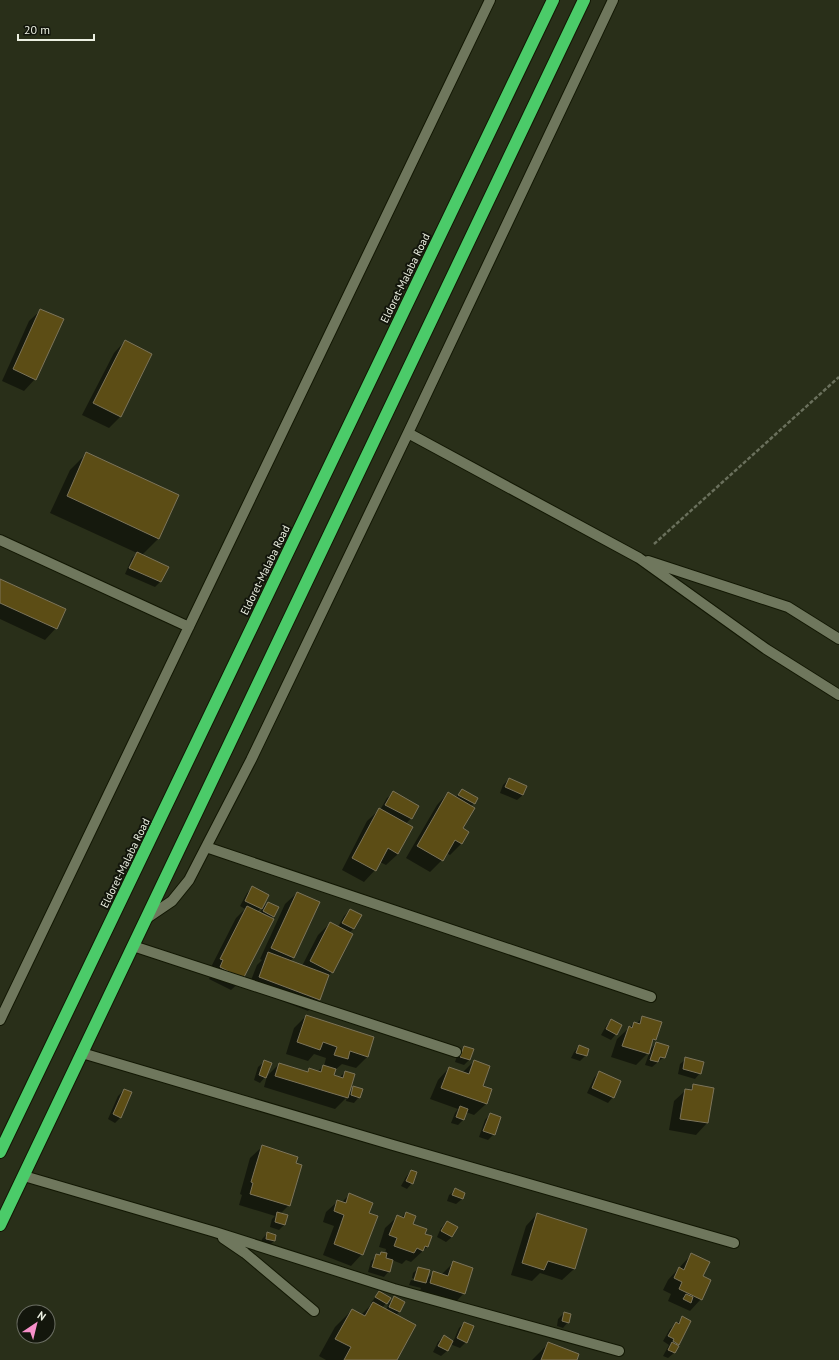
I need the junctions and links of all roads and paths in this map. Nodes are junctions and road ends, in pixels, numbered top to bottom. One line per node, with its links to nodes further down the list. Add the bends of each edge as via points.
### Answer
1 (490, 0): 9 (street)
2 (553, 0): 19 (highway, Eldoret-Malaba Road)
3 (584, 0): 13 (highway)
4 (614, 0): 6 (street)
5 (839, 377): 8 (path)
6 (408, 433): 8 (street); 12 (street)
7 (0, 540): 9 (street)
8 (639, 558): 10 (street, via 788,607); 11 (street, via 766,649)
9 (189, 627): 16 (street)
10 (839, 639)
11 (839, 695)
12 (206, 847): 13 (street, via 189,880 172,901); 15 (street)
13 (147, 918): 14 (highway)
14 (133, 946): 17 (street); 18 (highway)
15 (651, 997)
16 (0, 1020)
17 (456, 1052)
18 (82, 1053): 20 (highway); 23 (street)
19 (0, 1152)
20 (24, 1176): 21 (highway); 22 (street)
21 (0, 1225)
22 (215, 1232): 24 (street, via 245,1253); 25 (street, via 394,1289)
23 (734, 1243)
24 (314, 1311)
25 (618, 1351)

